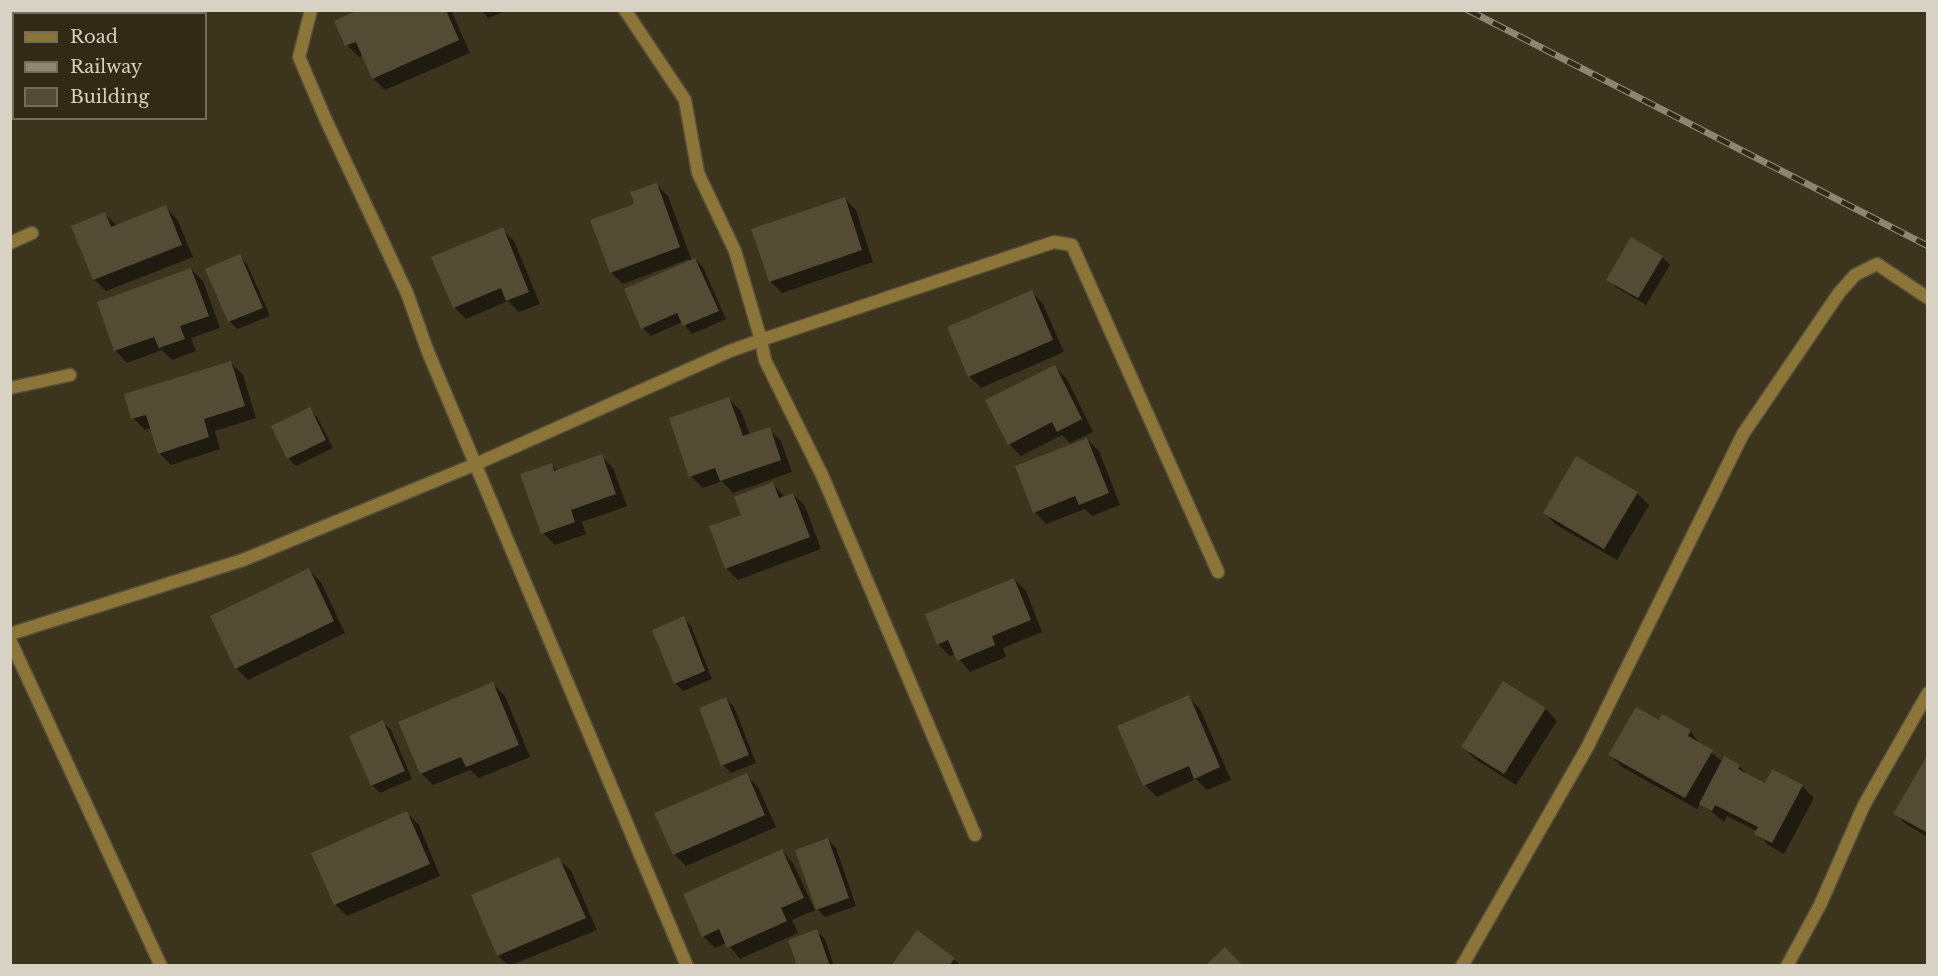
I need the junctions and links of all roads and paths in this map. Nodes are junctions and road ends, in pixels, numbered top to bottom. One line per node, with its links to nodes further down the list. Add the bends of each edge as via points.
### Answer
1 (311, 10): 9 (street, via 299,57 407,293)
2 (624, 10): 6 (street, via 685,100 698,173 735,251)
3 (32, 233): 4 (street)
4 (10, 243)
5 (1928, 298): 17 (street, via 1877,264 1855,275 1839,292 1743,434 1588,746)
6 (761, 340): 9 (street); 10 (street, via 1053,242 1072,245); 14 (street, via 765,360 822,475)
7 (70, 375): 8 (street)
8 (10, 388)
9 (476, 464): 11 (street, via 243,560); 16 (street)
10 (1218, 572)
11 (10, 634)
12 (10, 640): 15 (street)
13 (1928, 693): 18 (street, via 1864,805 1820,905)
14 (975, 835)
15 (161, 966)
16 (687, 966)
17 (1462, 966)
18 (1787, 966)

